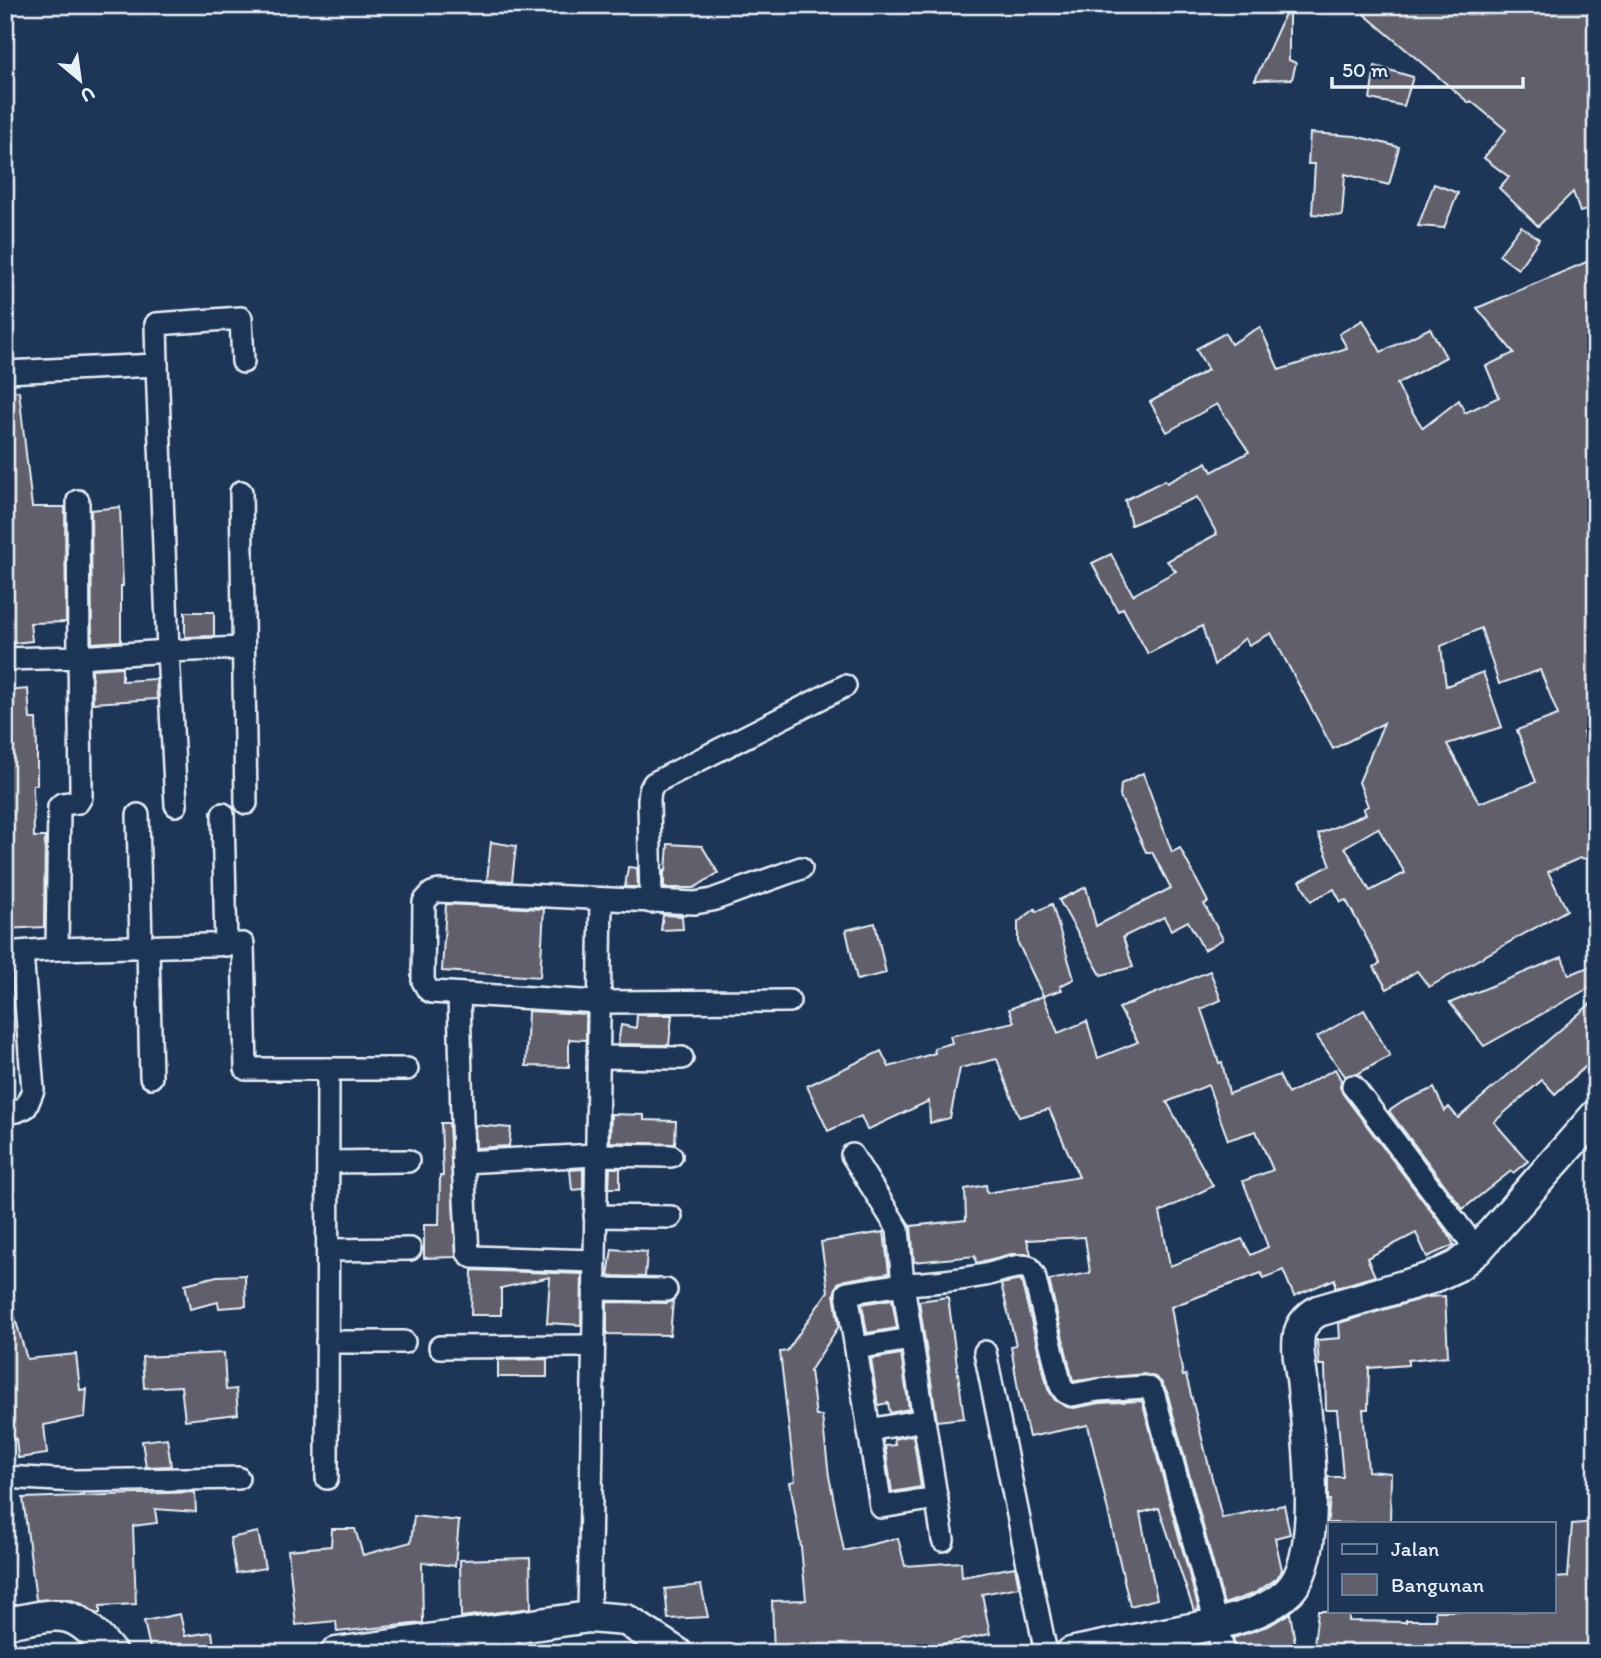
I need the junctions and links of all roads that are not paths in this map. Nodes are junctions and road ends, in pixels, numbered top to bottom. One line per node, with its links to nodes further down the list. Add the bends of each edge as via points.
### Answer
1 (243, 362): 2 (street, via 241,318 156,324)
2 (157, 365): 3 (street); 7 (street)
3 (5, 372)
4 (241, 492): 6 (street)
5 (78, 501): 8 (street)
6 (243, 648): 7 (street); 11 (street)
7 (168, 651): 8 (street); 12 (street)
8 (79, 657): 9 (street); 20 (street, via 81,797 73,804 62,804 58,811)
9 (5, 659)
10 (845, 686): 17 (street, via 654,783 649,800)
11 (246, 803)
12 (176, 805)
13 (223, 814): 18 (street)
14 (138, 815): 19 (street)
15 (801, 868): 17 (street, via 712,900)
16 (601, 900): 17 (street); 22 (street, via 432,893 424,902 425,986 432,992); 24 (street)
17 (651, 902)
18 (226, 945): 19 (street); 27 (street, via 243,944 246,1069)
19 (144, 947): 20 (street); 29 (street)
20 (57, 949): 21 (street)
21 (14, 953): 31 (street, via 33,1090 26,1107)
22 (459, 993): 24 (street); 38 (street)
23 (789, 1001): 24 (street)
24 (599, 1002): 25 (street)
25 (598, 1057): 26 (street); 33 (street)
26 (682, 1058)
27 (328, 1069): 28 (street); 37 (street)
28 (407, 1069)
29 (151, 1077)
30 (1353, 1086): 43 (street)
31 (5, 1112)
32 (1596, 1115): 43 (street)
33 (596, 1155): 35 (street); 38 (street); 39 (street)
34 (852, 1155): 45 (street, via 898,1229)
35 (671, 1156)
36 (408, 1161): 37 (street)
37 (328, 1162): 41 (street)
38 (463, 1162): 44 (street, via 471,1256)
39 (595, 1216): 40 (street); 44 (street)
40 (671, 1217)
41 (328, 1250): 42 (street); 49 (street)
42 (410, 1250)
43 (1477, 1250): 64 (street, via 1431,1278 1308,1317 1298,1342 1311,1490 1306,1554 1290,1590 1246,1615)
44 (595, 1261): 46 (street)
45 (903, 1284): 48 (street); 53 (street, via 847,1293); 64 (street, via 1029,1267 1065,1392 1150,1390)
46 (594, 1289): 47 (street); 51 (street)
47 (666, 1290)
48 (911, 1339): 53 (street); 55 (street)
49 (327, 1342): 50 (street); 59 (street)
50 (404, 1342)
51 (593, 1346): 52 (street); 62 (street)
52 (440, 1347)
53 (856, 1348): 56 (street)
54 (985, 1352): 69 (street)
55 (924, 1420): 56 (street); 60 (street)
56 (869, 1430): 60 (street, via 881,1507)
57 (5, 1477): 58 (street, via 75,1481)
58 (238, 1478)
59 (327, 1478)
60 (937, 1498): 61 (street)
61 (943, 1540)
62 (589, 1617): 65 (street); 68 (street, via 626,1620)
63 (5, 1623): 66 (street, via 62,1615 84,1624)
64 (1216, 1623): 70 (street); 71 (street)
65 (505, 1641): 67 (street)
66 (111, 1653)
67 (336, 1653)
68 (677, 1653)
69 (1046, 1653)
70 (1071, 1653)
71 (1224, 1653)

